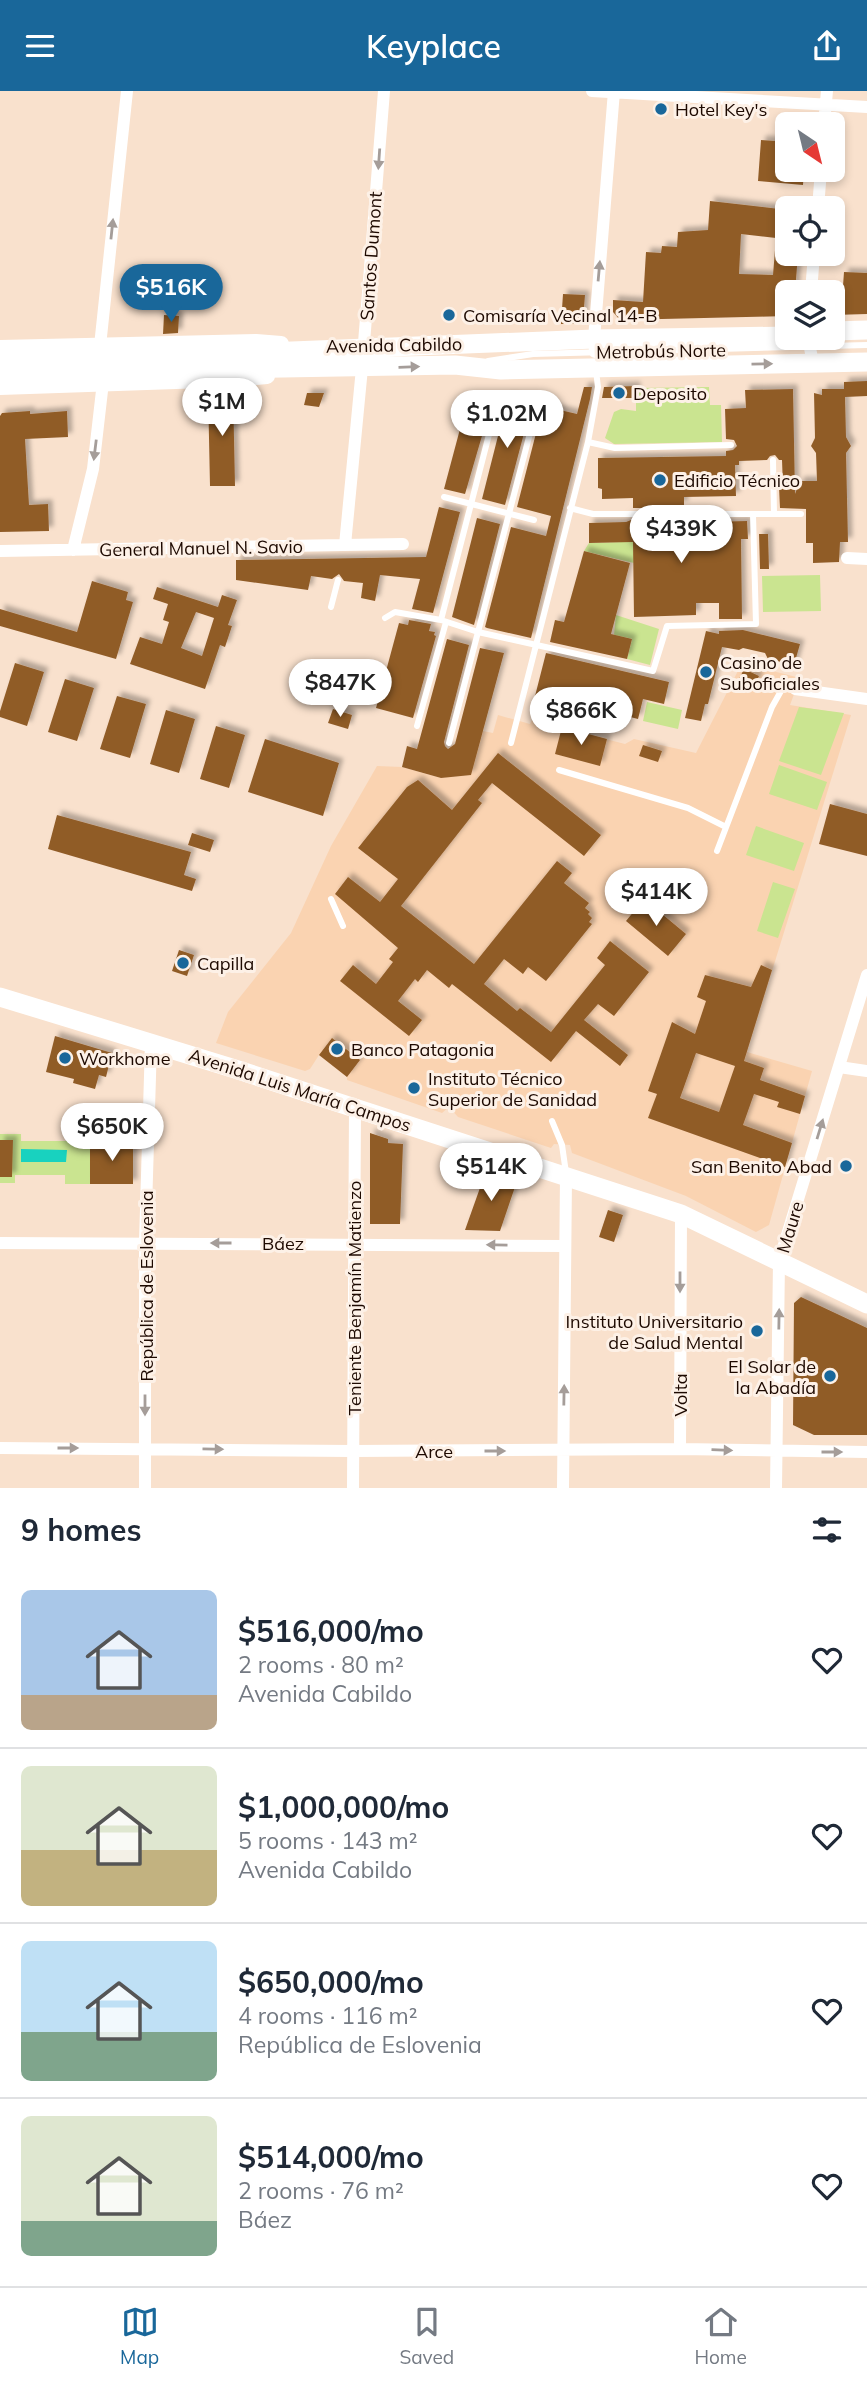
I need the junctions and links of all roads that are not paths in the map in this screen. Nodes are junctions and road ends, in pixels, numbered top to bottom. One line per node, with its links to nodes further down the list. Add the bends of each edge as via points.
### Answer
1 (127, 91): 13 (street, one-way to 1)
2 (384, 91): 20 (street, Santos Dumont, one-way to 20)
3 (592, 91): 4 (street)
4 (614, 92): 5 (street); 18 (street, one-way to 4)
5 (826, 98): 6 (street)
6 (867, 107)
7 (867, 330): 8 (main road)
8 (845, 331)
9 (775, 337): 18 (main road, Avenida Cabildo)
10 (867, 337): 11 (lane)
11 (845, 338)
12 (867, 345): 14 (lane)
13 (100, 346): 15 (street, Avenida Cabildo); 20 (street, Avenida Cabildo, via 256,342)
14 (845, 347)
15 (0, 348)
16 (775, 350): 18 (main road, Avenida Cabildo, one-way to 16)
17 (814, 350): 21 (main road, Avenida Cabildo)
18 (595, 353): 20 (main road, Avenida Cabildo); 20 (main road, Avenida Cabildo, one-way to 18, via 501,370); 27 (lane, via 598,387)
19 (0, 360): 20 (main road)
20 (352, 361): 22 (main road); 23 (street, Avenida Cabildo, via 235,379); 41 (street, Santos Dumont)
21 (867, 362)
22 (0, 373)
23 (103, 383): 24 (street, Avenida Cabildo); 39 (street, one-way to 39, via 93,469)
24 (0, 387)
25 (540, 395): 33 (lane)
26 (499, 397): 31 (lane)
27 (588, 442): 28 (lane, via 615,448); 32 (lane)
28 (731, 445)
29 (773, 460): 35 (lane)
30 (444, 497): 31 (lane)
31 (471, 504): 33 (lane); 47 (lane)
32 (570, 508): 34 (lane, via 593,514); 49 (lane)
33 (509, 514): 37 (lane); 48 (lane)
34 (753, 514): 35 (lane); 49 (lane, via 755,624 667,626 653,671)
35 (774, 514): 36 (lane)
36 (801, 514)
37 (534, 520)
38 (403, 544): 41 (street, General Manuel N. Savio)
39 (73, 549): 40 (street, General Manuel N. Savio); 41 (street, General Manuel N. Savio)
40 (0, 551)
41 (344, 552)
42 (846, 558): 43 (street)
43 (867, 559)
44 (338, 580): 45 (lane)
45 (331, 607)
46 (385, 618): 47 (lane, via 395,612)
47 (444, 621): 48 (lane); 52 (lane)
48 (478, 632): 49 (lane); 53 (lane)
49 (536, 643): 54 (lane)
50 (795, 689): 51 (street); 56 (lane, via 788,685 772,706)
51 (867, 699)
52 (417, 726)
53 (449, 743)
54 (511, 743)
55 (559, 770): 56 (lane, via 688,808)
56 (726, 827): 57 (lane)
57 (717, 851)
58 (331, 899): 59 (lane)
59 (343, 926)
60 (867, 975): 63 (street, Maure)
61 (0, 997): 62 (main road, Avenida Luis María Campos)
62 (150, 1043): 65 (main road, Avenida Luis María Campos); 69 (street, República de Eslovenia)
63 (839, 1067): 64 (street); 73 (street, Maure, one-way to 63)
64 (867, 1071)
65 (355, 1107): 67 (main road, Avenida Luis María Campos); 71 (street, Teniente Benjamín Matienzo)
66 (552, 1121): 67 (lane, via 562,1145)
67 (566, 1176): 68 (main road, Avenida Luis María Campos); 72 (street)
68 (681, 1214): 73 (main road, Avenida Luis María Campos); 77 (street, Volta, one-way to 77)
69 (145, 1242): 70 (street, Báez); 71 (street, Báez, one-way to 69); 76 (street, República de Eslovenia, one-way to 76)
70 (0, 1243)
71 (353, 1244): 72 (street, Báez, one-way to 71); 78 (street, Teniente Benjamín Matienzo)
72 (565, 1246): 79 (street, one-way to 72)
73 (779, 1261): 74 (main road, Avenida Luis María Campos); 80 (street, Maure, one-way to 73)
74 (867, 1304)
75 (0, 1448): 76 (street, Arce, one-way to 76)
76 (145, 1448): 78 (street, Arce, one-way to 78); 82 (street, República de Eslovenia)
77 (680, 1449): 79 (street, Arce); 80 (street, Arce, one-way to 80)
78 (353, 1451): 79 (street, Arce, one-way to 79); 83 (street, Teniente Benjamín Matienzo)
79 (563, 1451): 84 (street)
80 (776, 1452): 81 (street, Arce, one-way to 81); 85 (street, Maure)
81 (867, 1452)
82 (145, 1488)
83 (353, 1488)
84 (563, 1488)
85 (776, 1488)

